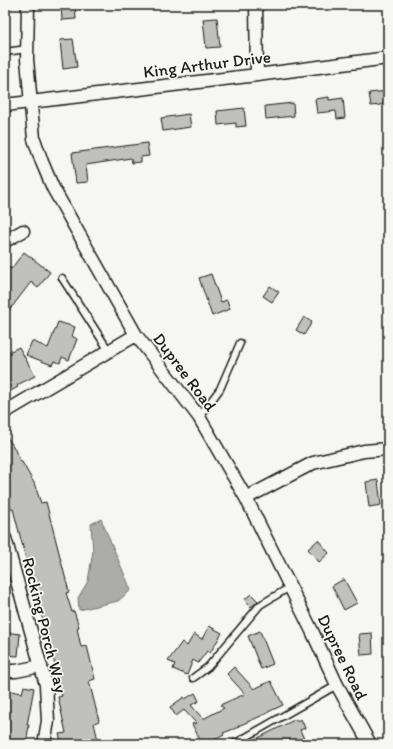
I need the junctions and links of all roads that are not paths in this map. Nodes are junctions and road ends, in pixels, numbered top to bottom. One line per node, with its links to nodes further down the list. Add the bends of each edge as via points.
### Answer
1 (28, 5): 3 (street, Dupree Road)
2 (256, 5): 6 (street)
3 (27, 49): 4 (lane); 7 (street, Dupree Road)
4 (5, 52)
5 (388, 58): 6 (street, King Arthur Drive)
6 (258, 75): 7 (street, King Arthur Drive)
7 (30, 102): 8 (street, King Arthur Drive); 12 (street, Dupree Road, via 34,140 53,188)
8 (5, 106)
9 (22, 231): 10 (street)
10 (5, 241)
11 (62, 278): 14 (lane)
12 (136, 335): 14 (street); 16 (street, Dupree Road)
13 (240, 343): 16 (lane, via 220,388)
14 (109, 351): 15 (street)
15 (5, 412)
16 (199, 417): 18 (street, Dupree Road)
17 (388, 449): 18 (street, via 364,451 313,463)
18 (246, 498): 21 (street, Dupree Road)
19 (5, 538): 20 (street, Rocking Porch Way)
20 (9, 571): 22 (street, Rocking Porch Way)
21 (290, 587): 24 (lane, via 260,605 208,667); 25 (street, Dupree Road)
22 (41, 666): 23 (street); 26 (street, Rocking Porch Way, via 46,685 48,722)
23 (5, 671)
24 (193, 678)
25 (337, 685): 27 (lane); 28 (street, Dupree Road)
26 (44, 744)
27 (234, 744)
28 (370, 744)

